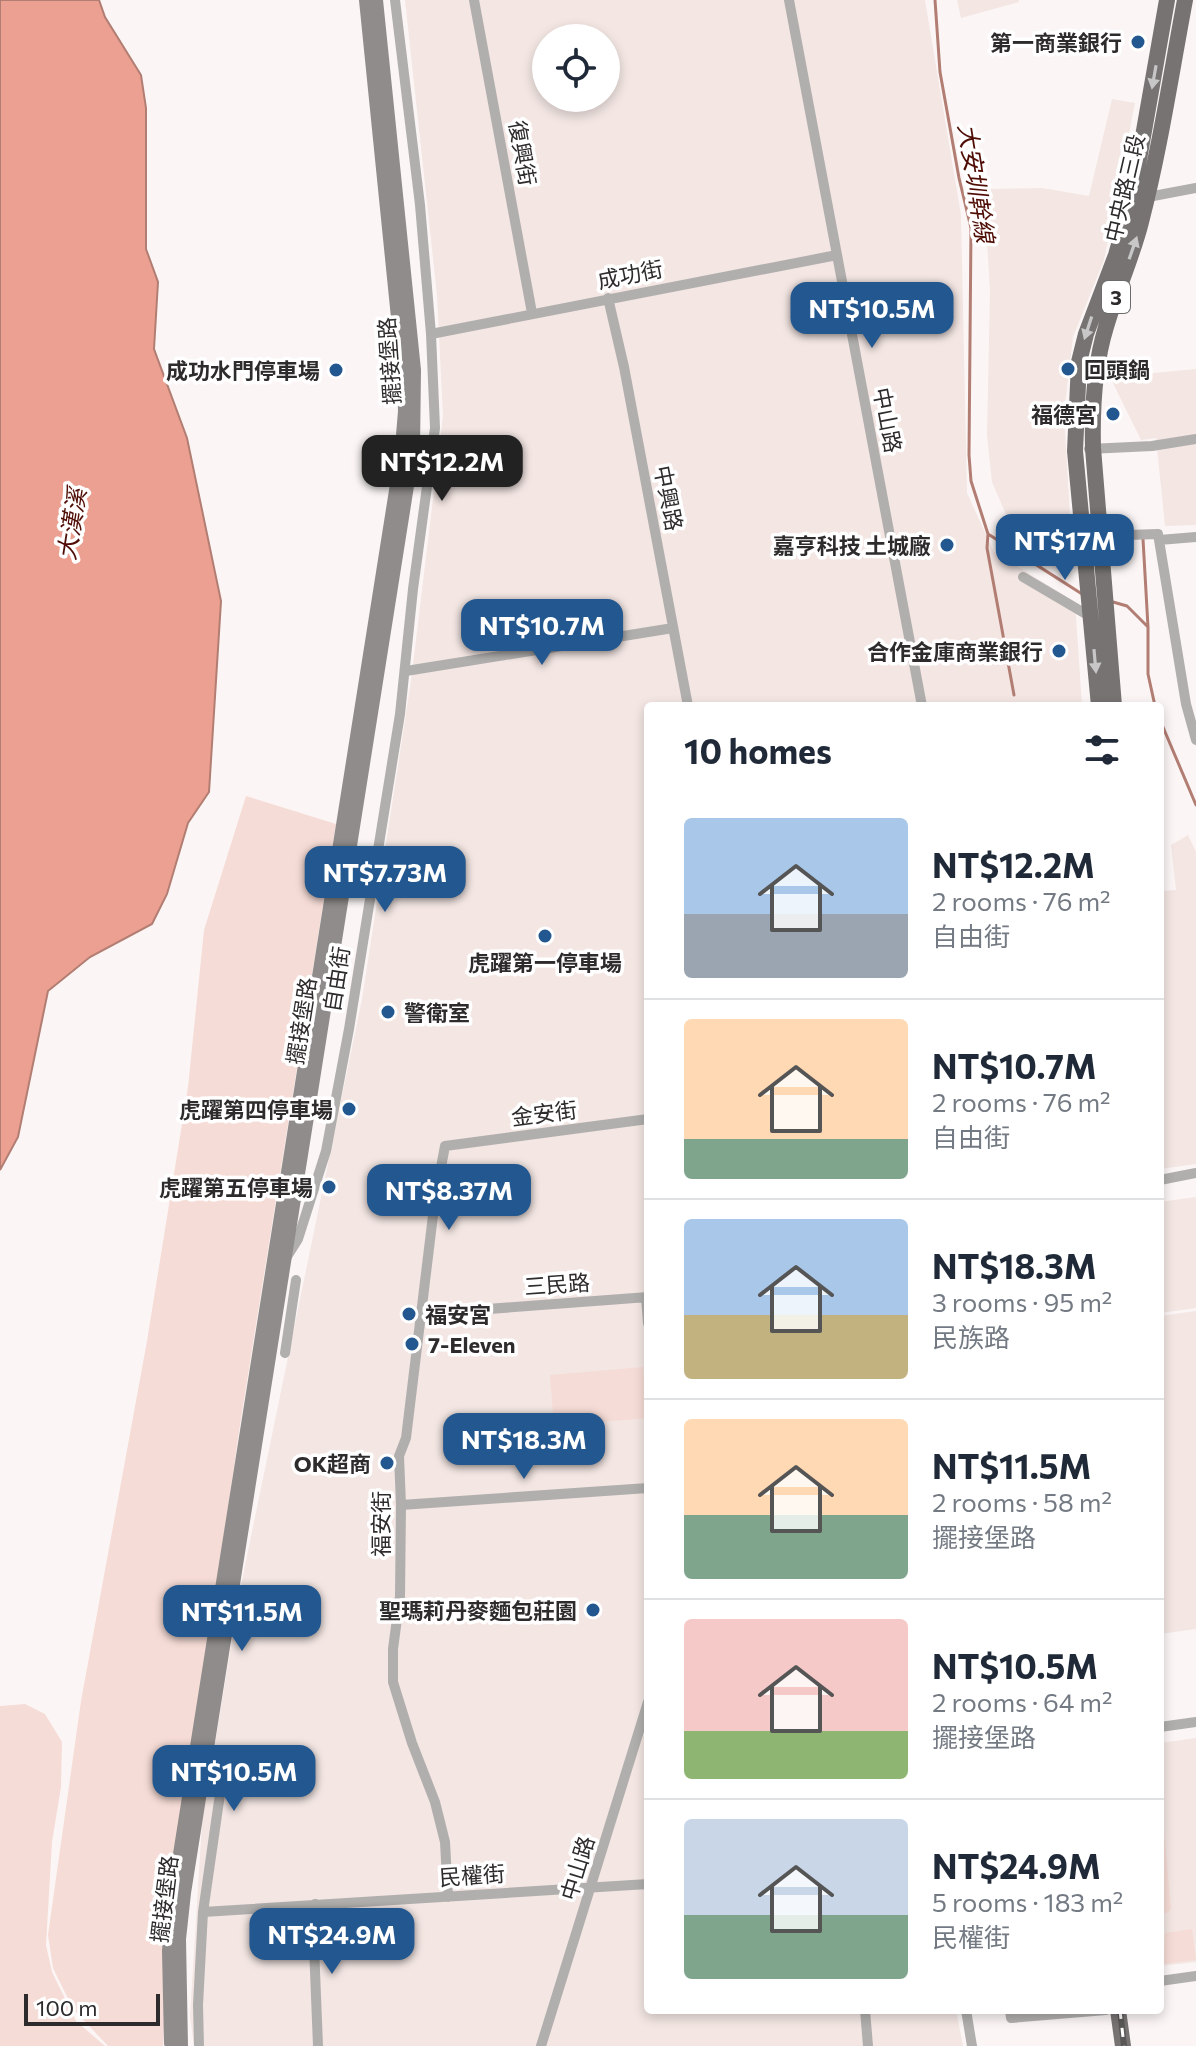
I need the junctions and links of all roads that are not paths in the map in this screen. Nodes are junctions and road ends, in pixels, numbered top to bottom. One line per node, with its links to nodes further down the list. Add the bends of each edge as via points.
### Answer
1 (366, 0): 43 (street, 擺接堡路, via 404,377 401,459)
2 (376, 0): 33 (street, 擺接堡路, via 414,370 413,448)
3 (395, 0): 13 (street, 自由街)
4 (474, 0): 12 (street, 復興街)
5 (789, 0): 10 (street, 中山路)
6 (1167, 0): 16 (main road, 中央路三段 / 3, one-way to 16, via 1132,199 1079,362)
7 (1185, 0): 9 (main road, 中央路三段 / 3)
8 (1196, 188): 9 (street)
9 (1148, 197): 15 (main road, 中央路三段 / 3, one-way to 9, via 1101,347)
10 (837, 255): 11 (street, 成功街); 25 (street, 中山路)
11 (608, 298): 12 (street, 成功街); 22 (street, 中興路)
12 (532, 313): 13 (street, 成功街)
13 (431, 334): 23 (street, 自由街, via 435,428)
14 (1196, 439): 15 (street)
15 (1093, 448): 16 (street); 17 (main road, 中央路三段 / 3)
16 (1075, 451): 17 (main road, 中央路三段 / 3)
17 (1091, 536): 19 (street, via 1158,534); 21 (main road, 中央路三段 / 3)
18 (1196, 537): 19 (street)
19 (1159, 540): 28 (street)
20 (1023, 577): 21 (street)
21 (1097, 607): 26 (main road, 3, one-way to 26); 27 (main road, 3)
22 (673, 628): 23 (street); 24 (street, 中興路)
23 (406, 671): 33 (street, 自由街, via 326,1151 298,1239)
24 (687, 702)
25 (921, 702)
26 (1099, 702)
27 (1113, 702)
28 (1196, 740)
29 (644, 1120): 30 (street, 金安街)
30 (445, 1146): 36 (street, 福安街)
31 (1196, 1173): 32 (street)
32 (1164, 1179)
33 (285, 1260): 43 (street, 擺接堡路)
34 (296, 1280): 37 (street)
35 (644, 1297): 36 (street, 三民路)
36 (422, 1314): 39 (street, 福安街, via 406,1438 399,1456)
37 (285, 1353)
38 (644, 1488): 39 (street)
39 (401, 1505): 46 (street, 福安街, via 393,1682 439,1815)
40 (644, 1715): 45 (street, 中山路)
41 (1196, 1722): 42 (street)
42 (1164, 1726)
43 (202, 1746): 48 (street, via 220,1794); 57 (street, 擺接堡路, via 171,1924); 58 (street, 擺接堡路, via 179,1939)
44 (644, 1884): 45 (street, 民權街)
45 (592, 1888): 46 (street, 民權街); 61 (street, 中山路)
46 (448, 1897): 47 (street, 民權街)
47 (315, 1904): 48 (street, 民權街); 60 (street)
48 (203, 1912): 59 (street)
49 (1196, 1976): 50 (street)
50 (1164, 1980)
51 (865, 2014): 62 (street)
52 (967, 2014): 63 (street)
53 (1010, 2014): 54 (street)
54 (1070, 2014)
55 (1119, 2014): 64 (main road)
56 (1129, 2014): 65 (main road)
57 (171, 2046)
58 (181, 2046)
59 (199, 2046)
60 (318, 2046)
61 (541, 2046)
62 (868, 2046)
63 (972, 2046)
64 (1123, 2046)
65 (1133, 2046)

